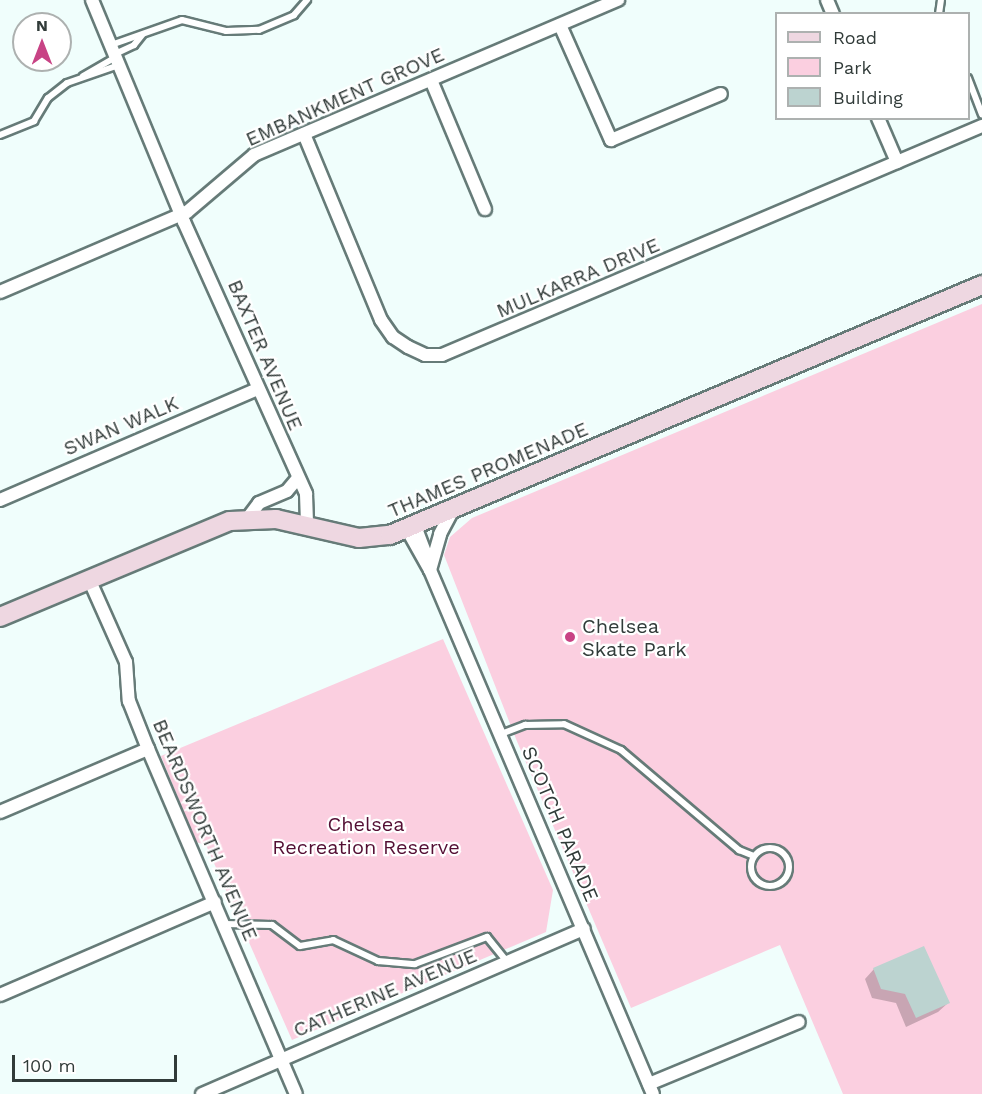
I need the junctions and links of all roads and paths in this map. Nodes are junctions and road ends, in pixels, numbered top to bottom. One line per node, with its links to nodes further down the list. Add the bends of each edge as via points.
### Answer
1 (92, 0): 5 (street, BAXTER AVENUE)
2 (307, 0): 5 (lane, via 294,15 256,31 226,31 185,20 142,34 134,45)
3 (618, 0): 4 (street, EMBANKMENT GROVE)
4 (560, 25): 6 (street, EMBANKMENT GROVE); 8 (street, via 611,140)
5 (116, 55): 15 (lane, via 51,94 34,121); 18 (street, BAXTER AVENUE)
6 (431, 80): 14 (street, EMBANKMENT GROVE); 17 (street)
7 (970, 80): 9 (lane)
8 (721, 94)
9 (976, 94): 10 (lane); 11 (lane)
10 (982, 101)
11 (982, 114)
12 (879, 120): 16 (street)
13 (982, 126): 16 (street, MULKARRA DRIVE)
14 (304, 134): 16 (street, MULKARRA DRIVE, via 381,320 393,337 425,354 455,351); 18 (street, EMBANKMENT GROVE, via 254,155 201,204)
15 (0, 135)
16 (897, 162)
17 (485, 209)
18 (184, 213): 20 (street, EMBANKMENT GROVE); 21 (street, BAXTER AVENUE)
19 (982, 285): 24 (main road, THAMES PROMENADE)
20 (0, 292)
21 (258, 389): 22 (street, BAXTER AVENUE); 23 (street, SWAN WALK)
22 (297, 478): 25 (street, via 289,490 258,504); 26 (street, BAXTER AVENUE, via 308,500)
23 (0, 500)
24 (453, 510): 27 (main road, THAMES PROMENADE); 28 (street, via 440,534)
25 (247, 519): 26 (main road, THAMES PROMENADE); 29 (main road, THAMES PROMENADE, via 208,528)
26 (303, 524): 27 (main road, THAMES PROMENADE, via 364,539)
27 (411, 528): 28 (street, SCOTCH PARADE)
28 (430, 570): 31 (street, SCOTCH PARADE)
29 (89, 579): 30 (main road, THAMES PROMENADE); 32 (street, BEARDSWORTH AVENUE, via 126,662 129,701)
30 (0, 617)
31 (501, 735): 34 (lane, via 525,725 564,724 621,750 739,850); 37 (street, SCOTCH PARADE)
32 (148, 749): 33 (street); 35 (street, BEARDSWORTH AVENUE)
33 (0, 812)
34 (754, 856): 34 (lane, via 764,849 781,852 788,861 784,879 773,885 761,883 752,874)
35 (215, 902): 36 (street, BEARDSWORTH AVENUE); 39 (street)
36 (224, 924): 38 (lane, via 272,926 300,946 333,940 378,961 415,964 487,937); 41 (street, BEARDSWORTH AVENUE)
37 (584, 929): 38 (street, CATHERINE AVENUE); 42 (street, SCOTCH PARADE)
38 (507, 962): 41 (street, CATHERINE AVENUE)
39 (0, 995)
40 (799, 1022): 42 (street)
41 (281, 1059): 43 (street, CATHERINE AVENUE); 44 (street, BEARDSWORTH AVENUE)
42 (652, 1091)
43 (202, 1094)
44 (296, 1094)

